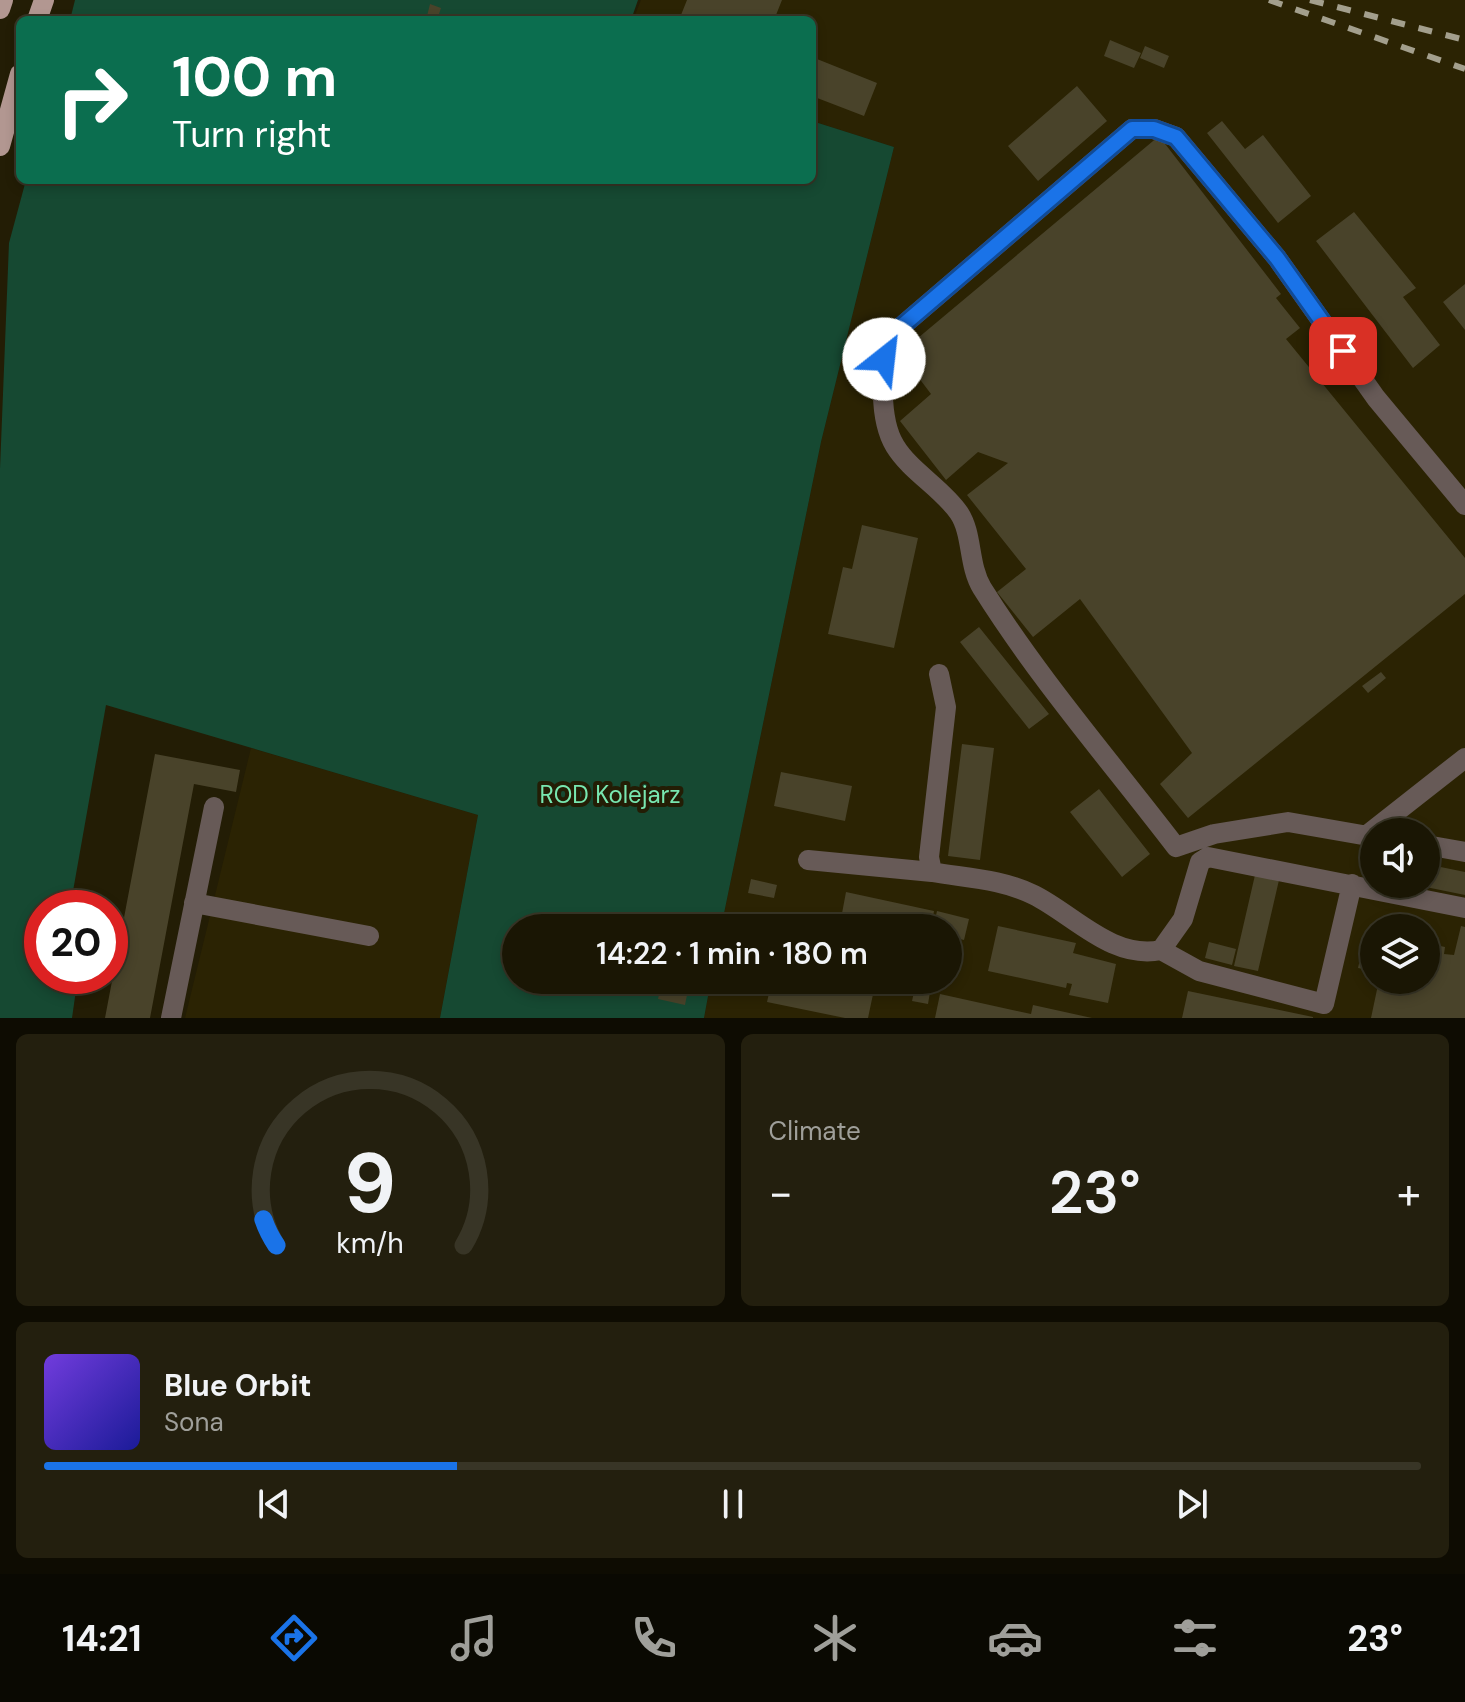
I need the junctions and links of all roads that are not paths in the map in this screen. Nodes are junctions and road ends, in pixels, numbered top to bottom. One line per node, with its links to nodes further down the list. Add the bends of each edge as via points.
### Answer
1 (3, 0): 2 (main road)
2 (0, 9)
3 (16, 88): 4 (main road)
4 (0, 146)
5 (1465, 505): 10 (lane, via 1376,398 1277,258 1176,137 1154,129 1132,129 888,338 881,383 894,446 958,511 980,584 1176,847 1214,834 1288,822)
6 (939, 674): 14 (lane, via 946,707 929,857)
7 (1465, 758): 9 (lane)
8 (214, 807): 16 (lane)
9 (1393, 818)
10 (1360, 834)
11 (1440, 848): 12 (lane)
12 (1465, 852)
13 (808, 860): 14 (lane)
14 (932, 872): 19 (lane, via 993,880 1035,895 1091,933 1144,953)
15 (1352, 884): 17 (lane); 19 (lane, via 1208,857 1200,862 1183,919); 19 (lane, via 1324,1004 1199,971)
16 (194, 903): 18 (lane); 20 (lane)
17 (1465, 908)
18 (369, 936)
19 (1161, 950)
20 (171, 1018)

